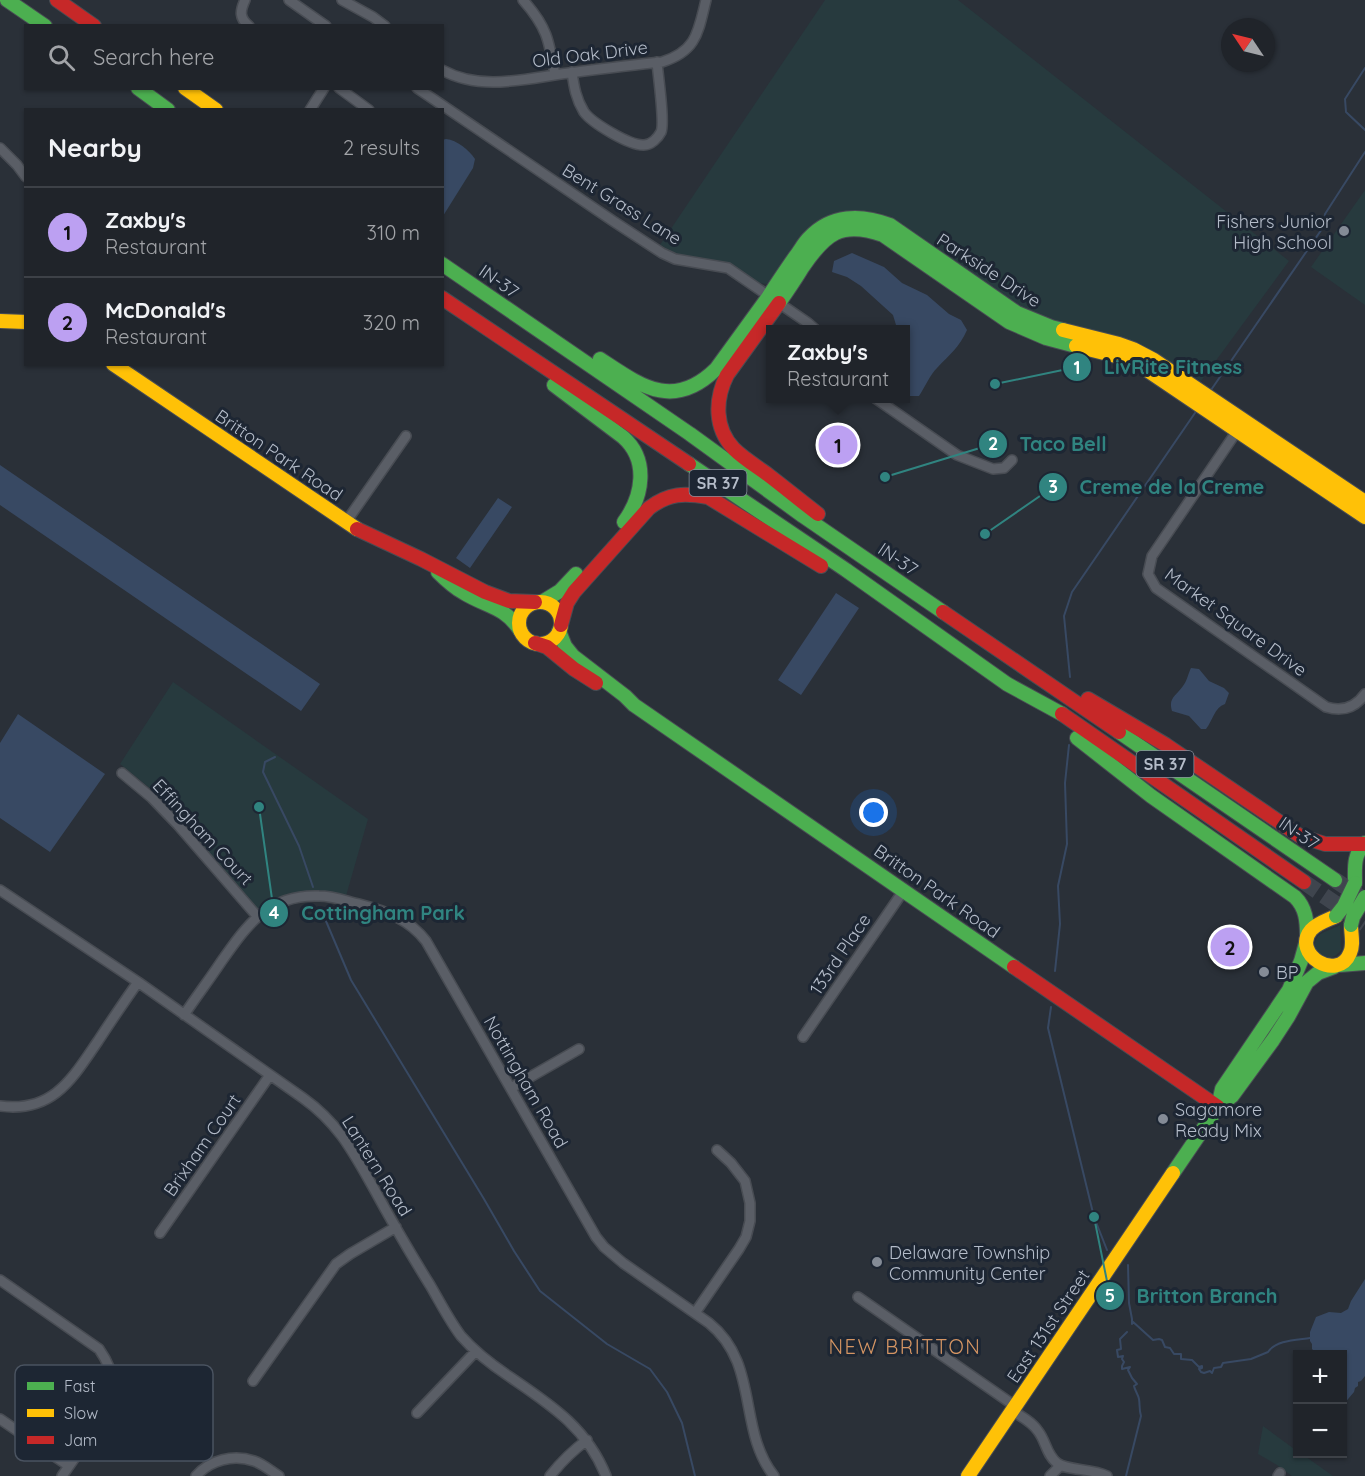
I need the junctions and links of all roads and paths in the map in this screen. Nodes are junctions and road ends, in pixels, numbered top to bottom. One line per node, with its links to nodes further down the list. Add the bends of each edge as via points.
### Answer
1 (7, 0): 8 (main road)
2 (57, 0): 9 (main road)
3 (245, 0): 10 (street, via 241,13)
4 (289, 0): 11 (street)
5 (342, 0): 12 (street)
6 (523, 0): 16 (street, via 544,28)
7 (706, 0): 13 (street, Old Oak Drive, via 692,44 673,58)
8 (42, 24)
9 (91, 24)
10 (247, 24)
11 (323, 24)
12 (383, 24)
13 (657, 62): 15 (street, Old Oak Drive); 15 (street, via 662,127 657,138 642,146 593,121 579,104)
14 (444, 71): 16 (street, Old Oak Drive, via 478,82)
15 (572, 72): 16 (street, Old Oak Drive)
16 (555, 75)
17 (141, 90): 23 (main road)
18 (188, 90): 24 (main road)
19 (323, 90): 25 (street)
20 (342, 90): 26 (street)
21 (419, 90): 22 (street, Bent Grass Lane)
22 (436, 106)
23 (165, 108)
24 (213, 108)
25 (311, 108)
26 (366, 108)
27 (444, 111): 33 (street, Bent Grass Lane, via 662,253 728,268)
28 (0, 148): 29 (street)
29 (24, 174)
30 (444, 265): 31 (main road, IN-37 / SR 37)
31 (486, 293): 33 (main road, via 642,385 664,391 689,388 712,374); 47 (main road, IN-37 / SR 37)
32 (444, 299): 36 (main road, IN-37 / SR 37)
33 (774, 299): 37 (street, Bent Grass Lane); 40 (main road, Parkside Drive, via 808,239 822,227 846,223 853,216 877,219 1017,313 1050,327 1133,349 1154,360 1194,394); 47 (main road, via 722,386 718,409 724,435 734,449 889,566)
34 (0, 321): 35 (main road)
35 (24, 322)
36 (477, 322): 48 (main road, via 626,440 640,468 640,490 631,514 565,586); 53 (main road, IN-37 / SR 37, via 846,570)
37 (810, 325)
38 (116, 366): 45 (main road, Britton Park Road)
39 (881, 403): 42 (street, via 957,455 993,469 1004,468)
40 (1240, 425): 43 (main road, Parkside Drive); 44 (main road, Parkside Drive); 55 (street, Market Square Drive, via 1152,556 1148,574 1156,588 1326,707 1341,709)
41 (406, 436): 45 (street)
42 (1012, 460)
43 (1365, 502)
44 (1365, 517)
45 (346, 522): 46 (main road, Britton Park Road)
46 (430, 564): 48 (main road, Britton Park Road, via 503,599); 50 (main road, Britton Park Road, via 461,592 503,610)
47 (911, 590): 52 (main road, IN-37 / SR 37)
48 (538, 602): 49 (main road, via 554,607); 50 (main road, via 523,610)
49 (560, 628): 51 (main road, via 549,642); 53 (main road, via 574,592 649,508 667,497 689,494 718,502); 56 (main road, Britton Park Road, via 565,646 573,656)
50 (520, 630): 51 (main road)
51 (535, 643): 56 (main road, Britton Park Road)
52 (994, 647): 58 (main road, via 1166,745 1300,836 1324,844); 59 (main road, IN-37 / SR 37)
53 (955, 648): 54 (main road, IN-37 / SR 37)
54 (1007, 684): 60 (main road, IN-37 / SR 37, via 1058,712); 65 (main road, via 1144,791 1295,897 1305,911)
55 (1364, 697)
56 (634, 705): 62 (main road, Britton Park Road)
57 (122, 773): 64 (street, Effingham Court, via 178,825)
58 (1364, 844): 65 (main road, bridge, via 1355,858 1355,883 1344,906 1336,916 1316,926)
59 (1335, 880)
60 (1304, 882)
61 (0, 890): 68 (street, Lantern Road)
62 (904, 890): 70 (street, 133rd Place); 75 (main road, Britton Park Road)
63 (1365, 897): 67 (main road, bridge, via 1353,917 1351,950)
64 (257, 916): 69 (street, Nottingham Road); 73 (street, Nottingham Road, via 286,901 320,896 381,910 405,921 426,941)
65 (1306, 940): 67 (main road, via 1313,960); 75 (main road, East 131st Street, via 1289,990 1222,1089)
66 (1365, 963): 67 (main road)
67 (1337, 966): 75 (main road, East 131st Street, via 1307,982 1273,1040 1232,1096)
68 (138, 982): 69 (street, Lantern Road); 74 (street, via 74,1077 59,1092 36,1104)
69 (184, 1015): 72 (street, Lantern Road)
70 (803, 1037)
71 (579, 1049): 73 (street)
72 (270, 1075): 77 (street, Lantern Road, via 311,1103 334,1125); 78 (street, Brixham Court)
73 (511, 1088): 81 (street, Nottingham Road, via 600,1242 623,1263)
74 (0, 1106)
75 (1218, 1107): 85 (main road, East 131st Street)
76 (717, 1150): 81 (street, via 745,1181 750,1221 743,1244)
77 (396, 1227): 82 (street, Lantern Road, via 451,1321); 84 (street, via 336,1264)
78 (160, 1233)
79 (0, 1280): 83 (street, via 99,1349)
80 (858, 1297): 85 (street)
81 (695, 1313): 99 (street, Nottingham Road, via 720,1333 736,1356 755,1437)
82 (476, 1351): 86 (street); 89 (street, Lantern Road, via 564,1416)
83 (109, 1365)
84 (254, 1381)
85 (1013, 1408): 93 (street, via 1034,1425 1046,1450); 100 (main road, East 131st Street)
86 (417, 1413)
87 (0, 1419): 88 (street)
88 (15, 1429)
89 (586, 1440): 97 (street); 98 (street, Lantern Road)
90 (62, 1461): 92 (street)
91 (72, 1461): 92 (street)
92 (69, 1466): 94 (street)
93 (1060, 1466): 101 (street); 102 (street)
94 (62, 1476)
95 (195, 1476): 96 (street, via 215,1461 237,1458 257,1463)
96 (279, 1476)
97 (550, 1476)
98 (606, 1476)
99 (774, 1476)
100 (968, 1476)
101 (1050, 1476)
102 (1107, 1476)

